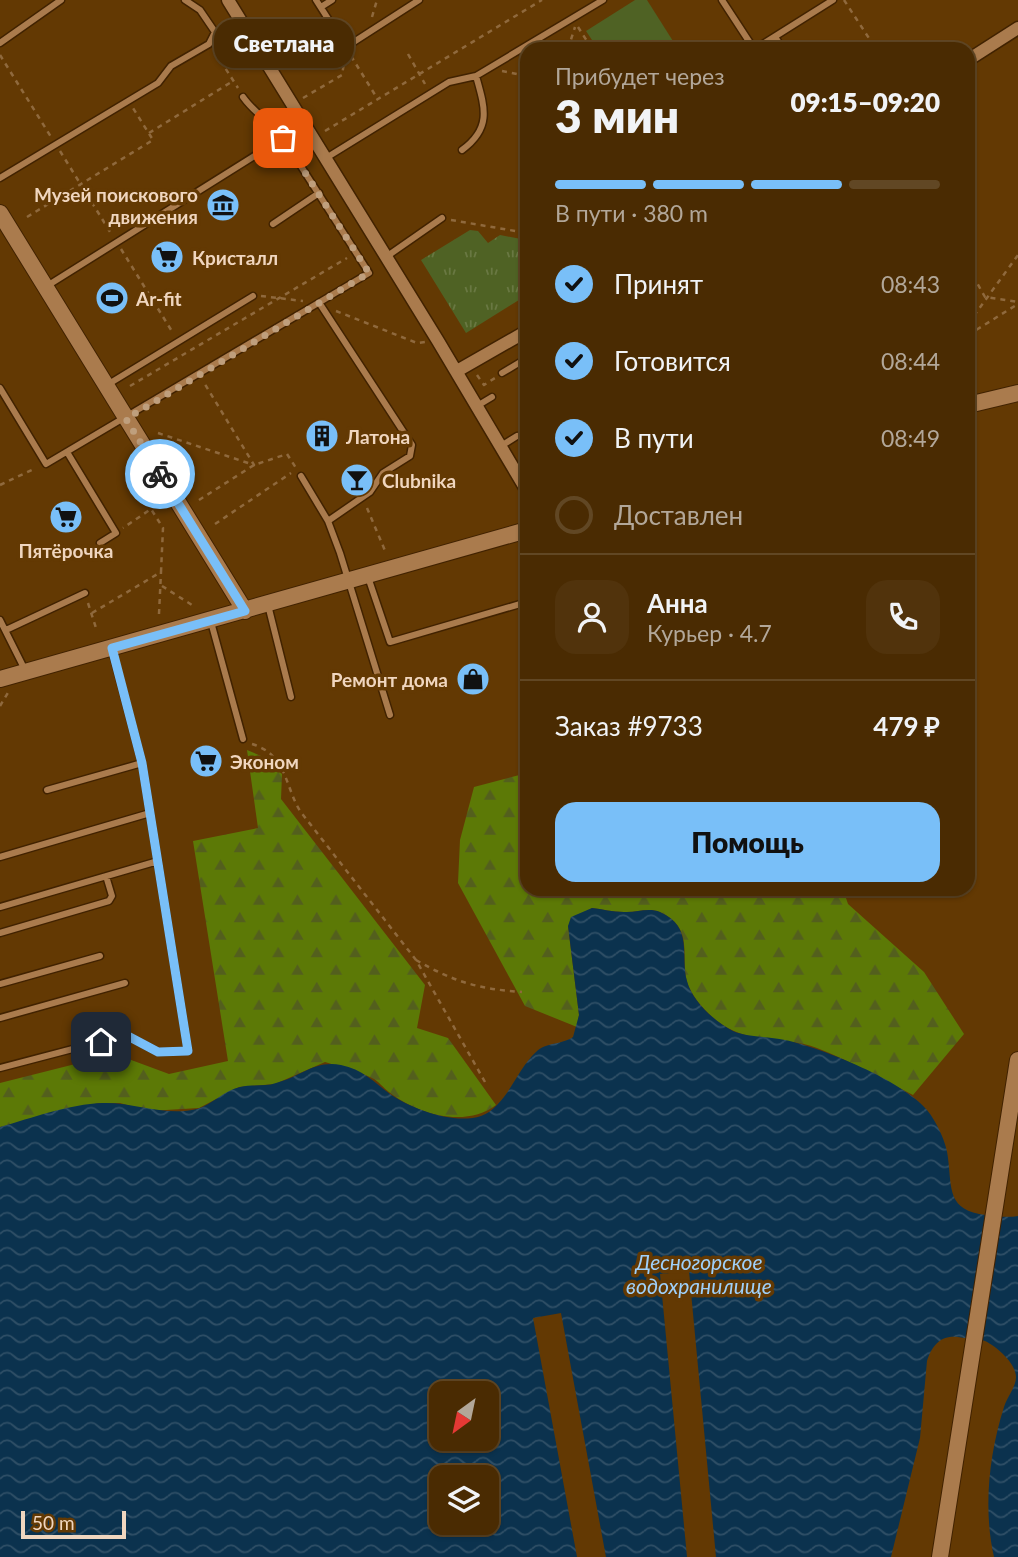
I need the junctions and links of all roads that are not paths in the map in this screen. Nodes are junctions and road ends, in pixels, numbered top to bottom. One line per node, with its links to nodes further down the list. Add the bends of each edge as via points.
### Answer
1 (61, 0): 17 (lane)
2 (185, 0): 25 (lane, via 200,10 215,32 209,44 172,66 158,83)
3 (228, 0): 24 (street)
4 (316, 0): 10 (lane)
5 (332, 0): 10 (lane)
6 (419, 0): 10 (lane, via 346,47)
7 (603, 0): 13 (lane)
8 (722, 0): 14 (lane)
9 (833, 0): 12 (lane)
10 (321, 7)
11 (1018, 28): 19 (street)
12 (775, 37): 15 (lane); 16 (lane)
13 (534, 42)
14 (750, 42)
15 (767, 42)
16 (778, 42)
17 (0, 43)
18 (520, 50): 20 (lane)
19 (975, 56)
20 (476, 76): 23 (lane, via 484,105 483,128 477,140); 24 (lane, via 449,82)
21 (243, 97): 22 (lane)
22 (283, 138): 26 (lane); 31 (lane)
23 (462, 150)
24 (326, 158): 30 (street)
25 (0, 178)
26 (319, 193): 29 (lane); 33 (lane, via 369,273)
27 (0, 213): 31 (street)
28 (442, 218): 30 (lane)
29 (273, 223)
30 (386, 257): 36 (street)
31 (45, 287): 38 (street)
32 (253, 296): 38 (lane)
33 (320, 304): 44 (lane); 50 (lane, via 412,445 410,456)
34 (520, 335): 36 (street)
35 (520, 362): 37 (lane)
36 (457, 371): 43 (street)
37 (502, 373)
38 (106, 386): 44 (street)
39 (0, 388): 47 (lane, via 46,464)
40 (1018, 393): 42 (street)
41 (492, 397): 43 (lane)
42 (975, 403)
43 (477, 406): 46 (street)
44 (126, 419): 47 (lane); 58 (street)
45 (517, 436): 46 (lane)
46 (500, 446): 49 (street)
47 (67, 452): 52 (lane, via 116,533)
48 (299, 473): 50 (lane)
49 (520, 479)
50 (328, 521): 54 (lane)
51 (520, 532): 53 (street)
52 (100, 543)
53 (368, 577): 54 (street); 57 (lane, via 390,642)
54 (349, 582): 56 (street); 66 (lane)
55 (85, 593): 61 (lane)
56 (268, 604): 58 (street); 65 (lane)
57 (520, 604)
58 (245, 611): 60 (street)
59 (0, 620): 61 (lane)
60 (210, 620): 62 (street); 67 (lane)
61 (6, 630): 63 (lane)
62 (112, 648): 63 (street); 68 (lane)
63 (26, 672): 64 (street)
64 (4, 683)
65 (291, 697)
66 (390, 715)
67 (243, 739)
68 (142, 763): 69 (lane); 70 (lane)
69 (47, 790)
70 (150, 813): 71 (lane); 72 (lane)
71 (0, 858)
72 (158, 861): 73 (lane); 81 (lane, via 188,1051 158,1052 126,1035)
73 (106, 876): 74 (lane); 75 (lane, via 112,896 109,901)
74 (0, 907)
75 (0, 933)
76 (100, 956): 78 (lane)
77 (125, 983): 79 (lane)
78 (0, 984)
79 (0, 1018)
80 (1018, 1060): 82 (street)
81 (0, 1068)
82 (940, 1557)

